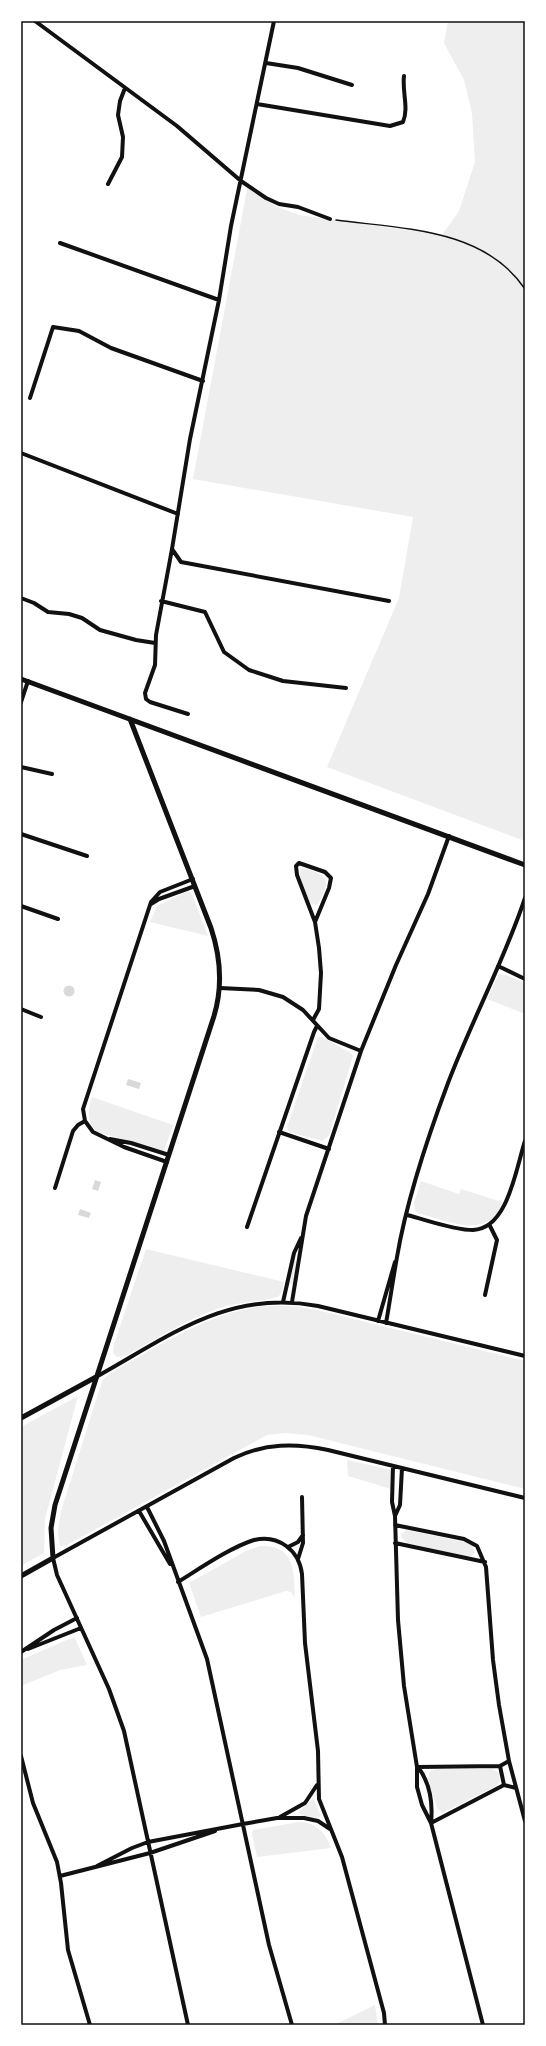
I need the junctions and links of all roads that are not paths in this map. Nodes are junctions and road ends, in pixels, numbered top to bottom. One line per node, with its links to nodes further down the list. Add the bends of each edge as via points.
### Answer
1 (35, 21): 6 (street)
2 (274, 21): 3 (street)
3 (266, 62): 5 (street, via 298,68); 7 (street)
4 (404, 76): 7 (street, via 402,91 406,115 403,122 398,125 390,126)
5 (352, 85)
6 (125, 88): 8 (street, via 177,126); 9 (street, via 118,115 123,137 122,157)
7 (257, 104): 8 (street)
8 (241, 181): 10 (street, via 279,204 298,207); 12 (street)
9 (108, 184)
10 (330, 219)
11 (60, 243): 12 (street)
12 (219, 300): 13 (street)
13 (203, 381): 14 (street, via 111,348 79,331 53,327); 16 (street, via 190,439)
14 (30, 398)
15 (21, 453): 16 (street)
16 (178, 514): 17 (street)
17 (172, 549): 19 (street); 20 (street, via 180,562)
18 (21, 598): 21 (street, via 48,612 82,618 100,630)
19 (162, 601): 21 (street); 24 (street, via 205,612 224,652 249,670 283,681)
20 (389, 601)
21 (155, 643): 26 (street, via 155,665 145,693 146,699)
22 (21, 679): 23 (street)
23 (28, 681): 25 (street); 27 (street)
24 (346, 688)
25 (21, 702)
26 (188, 714)
27 (130, 719): 31 (street); 34 (street)
28 (21, 767): 29 (street)
29 (52, 774)
30 (21, 834): 32 (street)
31 (450, 836): 33 (street); 50 (street)
32 (86, 856)
33 (525, 865)
34 (193, 879): 35 (street); 38 (street, via 160,892)
35 (195, 886): 38 (street, via 159,899); 45 (street, via 216,945)
36 (525, 898): 41 (street)
37 (21, 906): 40 (street)
38 (149, 906): 51 (street, via 84,1104)
39 (525, 910): 41 (street)
40 (58, 919)
41 (519, 919): 43 (street)
42 (316, 922): 42 (street, via 331,878 325,872 298,863 297,875); 48 (street, via 321,985 319,1009)
43 (498, 966): 44 (street); 59 (street, via 448,1082)
44 (525, 979)
45 (220, 988): 48 (street, via 259,990 276,994 297,1005); 56 (street, via 214,1016)
46 (21, 1009): 47 (street)
47 (41, 1017)
48 (313, 1020): 49 (street)
49 (317, 1026): 50 (street, via 335,1041); 52 (street)
50 (361, 1051): 55 (street)
51 (85, 1121): 53 (street, via 93,1132); 58 (street, via 73,1131)
52 (280, 1132): 55 (street); 61 (street)
53 (108, 1138): 56 (street); 57 (street, via 124,1147)
54 (525, 1141): 60 (street, via 503,1210)
55 (329, 1149): 62 (street)
56 (169, 1155): 57 (street)
57 (167, 1162): 70 (street)
58 (55, 1188)
59 (407, 1215): 60 (street, via 469,1230); 63 (street)
60 (490, 1226): 64 (street, via 496,1240)
61 (247, 1228)
62 (302, 1235): 65 (street, via 294,1253); 66 (street)
63 (397, 1257): 67 (street); 68 (street)
64 (485, 1295)
65 (283, 1302): 66 (street); 70 (street, via 241,1306 207,1316)
66 (292, 1302): 67 (street)
67 (378, 1321): 68 (street)
68 (386, 1323): 69 (street)
69 (525, 1356)
70 (96, 1377): 71 (street); 83 (street, via 53,1512)
71 (21, 1418)
72 (393, 1466): 73 (street); 76 (street, via 310,1446 290,1444 266,1447 238,1456); 78 (street, via 392,1502)
73 (402, 1468): 75 (street); 78 (street, via 400,1505)
74 (302, 1497): 80 (street)
75 (525, 1498)
76 (147, 1507): 77 (street); 86 (street, via 164,1540)
77 (139, 1512): 83 (street); 86 (street)
78 (395, 1516): 79 (street)
79 (395, 1524): 81 (street); 85 (street, via 468,1540 479,1549)
80 (303, 1535): 82 (street, via 298,1542); 84 (street, via 303,1546)
81 (395, 1543): 85 (street); 95 (street, via 402,1665)
82 (288, 1547): 84 (street); 88 (street, via 268,1539 253,1540)
83 (53, 1558): 87 (street); 89 (street)
84 (298, 1559): 96 (street, via 302,1574 309,1687 318,1751)
85 (485, 1562): 93 (street, via 493,1660)
86 (172, 1568): 88 (street)
87 (21, 1576)
88 (178, 1582): 102 (street, via 197,1626 207,1660)
89 (77, 1618): 90 (street); 91 (street)
90 (81, 1628): 91 (street); 105 (street, via 109,1689 124,1731)
91 (23, 1651)
92 (21, 1756): 108 (street, via 33,1803 57,1862)
93 (509, 1762): 94 (street); 98 (street)
94 (500, 1766): 95 (street); 97 (street)
95 (417, 1767): 101 (street, via 419,1795 424,1812); 101 (street, via 429,1790 432,1806)
96 (318, 1782): 99 (street, via 305,1803); 104 (street, via 320,1804)
97 (504, 1785): 98 (street); 101 (street)
98 (516, 1788): 100 (street)
99 (277, 1818): 102 (street); 104 (street, via 311,1819 324,1824)
100 (525, 1821)
101 (431, 1823): 113 (street)
102 (243, 1824): 103 (street); 111 (street, via 269,1945)
103 (218, 1829): 105 (street); 106 (street)
104 (332, 1831): 112 (street, via 346,1870)
105 (148, 1842): 106 (street); 107 (street)
106 (150, 1853): 107 (street); 110 (street)
107 (97, 1866): 108 (street)
108 (60, 1876): 109 (street, via 68,1950)
109 (90, 2025)
110 (188, 2025)
111 (292, 2025)
112 (385, 2025)
113 (483, 2025)

